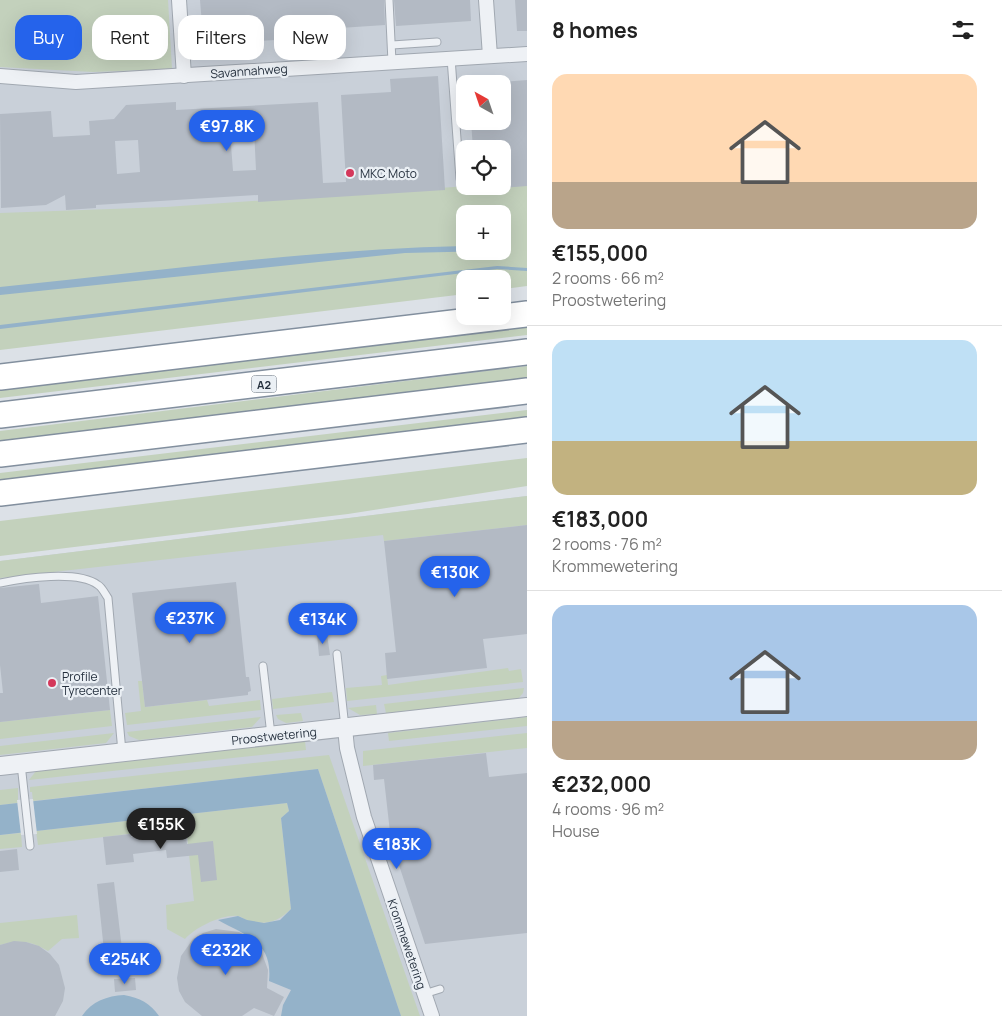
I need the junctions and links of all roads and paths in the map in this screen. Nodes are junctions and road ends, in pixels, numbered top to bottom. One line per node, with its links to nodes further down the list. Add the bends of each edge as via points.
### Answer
1 (179, 0): 11 (street)
2 (389, 0): 5 (lane)
3 (486, 0): 7 (street)
4 (437, 42): 5 (lane)
5 (392, 45): 9 (lane)
6 (527, 54): 7 (street, Savannahweg)
7 (490, 56): 8 (street, Savannahweg)
8 (451, 58): 9 (street, Savannahweg); 12 (lane)
9 (392, 62): 11 (street, Savannahweg)
10 (0, 76): 11 (street, Savannahweg, via 76,82)
11 (184, 76)
12 (457, 140)
13 (527, 314): 15 (highway)
14 (527, 352): 17 (highway, A2)
15 (0, 377)
16 (527, 391): 19 (highway)
17 (0, 415)
18 (527, 430): 20 (highway)
19 (0, 454)
20 (0, 493)
21 (0, 583): 27 (lane, via 64,576 98,584 105,593 114,651)
22 (336, 654): 25 (lane)
23 (263, 666): 26 (lane)
24 (527, 707): 25 (street, Proostwetering)
25 (345, 728): 26 (street, Proostwetering); 32 (street, Krommewetering, via 364,817)
26 (271, 736): 27 (street, Proostwetering)
27 (122, 752): 28 (street, Proostwetering)
28 (21, 764): 29 (street, Proostwetering); 30 (lane)
29 (0, 766)
30 (30, 846)
31 (440, 988): 32 (lane)
32 (424, 994): 33 (street, Krommewetering)
33 (432, 1016)

